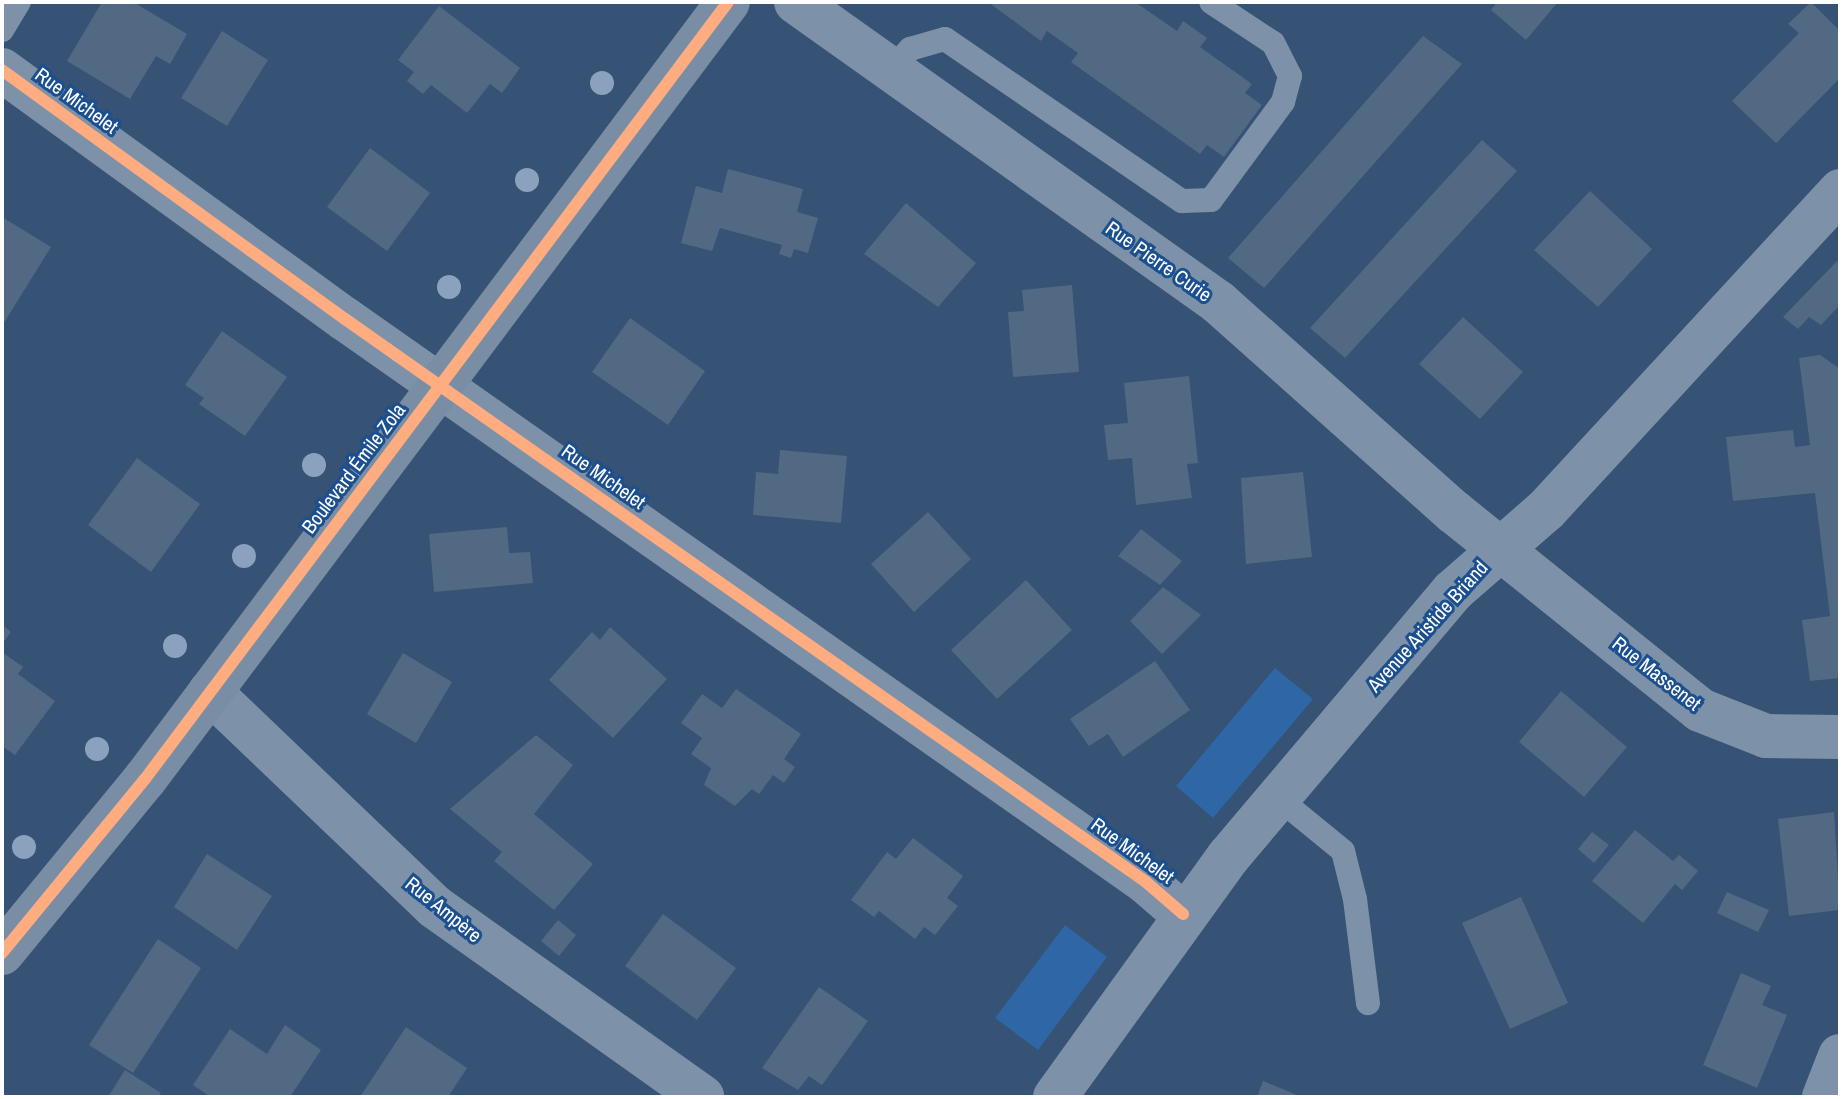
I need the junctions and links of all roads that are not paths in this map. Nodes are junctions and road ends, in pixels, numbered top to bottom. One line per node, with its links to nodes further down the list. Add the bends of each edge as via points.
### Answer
1 (19, 2): 5 (lane)
2 (728, 2): 9 (main road, Boulevard Émile Zola)
3 (796, 2): 6 (street, Rue Pierre Curie)
4 (1211, 2): 6 (lane, via 1273,43 1290,76 1283,102 1211,200 1182,201 945,39 910,49)
5 (2, 30)
6 (891, 69): 10 (street, Rue Pierre Curie, via 1218,302)
7 (2, 70): 9 (street, Rue Michelet)
8 (1840, 191): 10 (street, Avenue Aristide Briand, via 1546,510)
9 (440, 385): 11 (main road, Boulevard Émile Zola); 14 (street, Rue Michelet, via 1146,882)
10 (1498, 549): 12 (street, Rue Massenet, via 1700,710 1766,736); 13 (street, Avenue Aristide Briand, via 1453,591)
11 (210, 692): 15 (main road, Boulevard Émile Zola); 18 (street, Rue Ampère, via 435,907)
12 (1840, 737)
13 (1277, 797): 14 (street, Avenue Aristide Briand); 16 (lane, via 1343,851 1355,899)
14 (1183, 914): 19 (street, Avenue Aristide Briand)
15 (2, 953)
16 (1368, 1003)
17 (1840, 1056): 20 (street)
18 (702, 1097)
19 (1055, 1097)
20 (1824, 1097)

